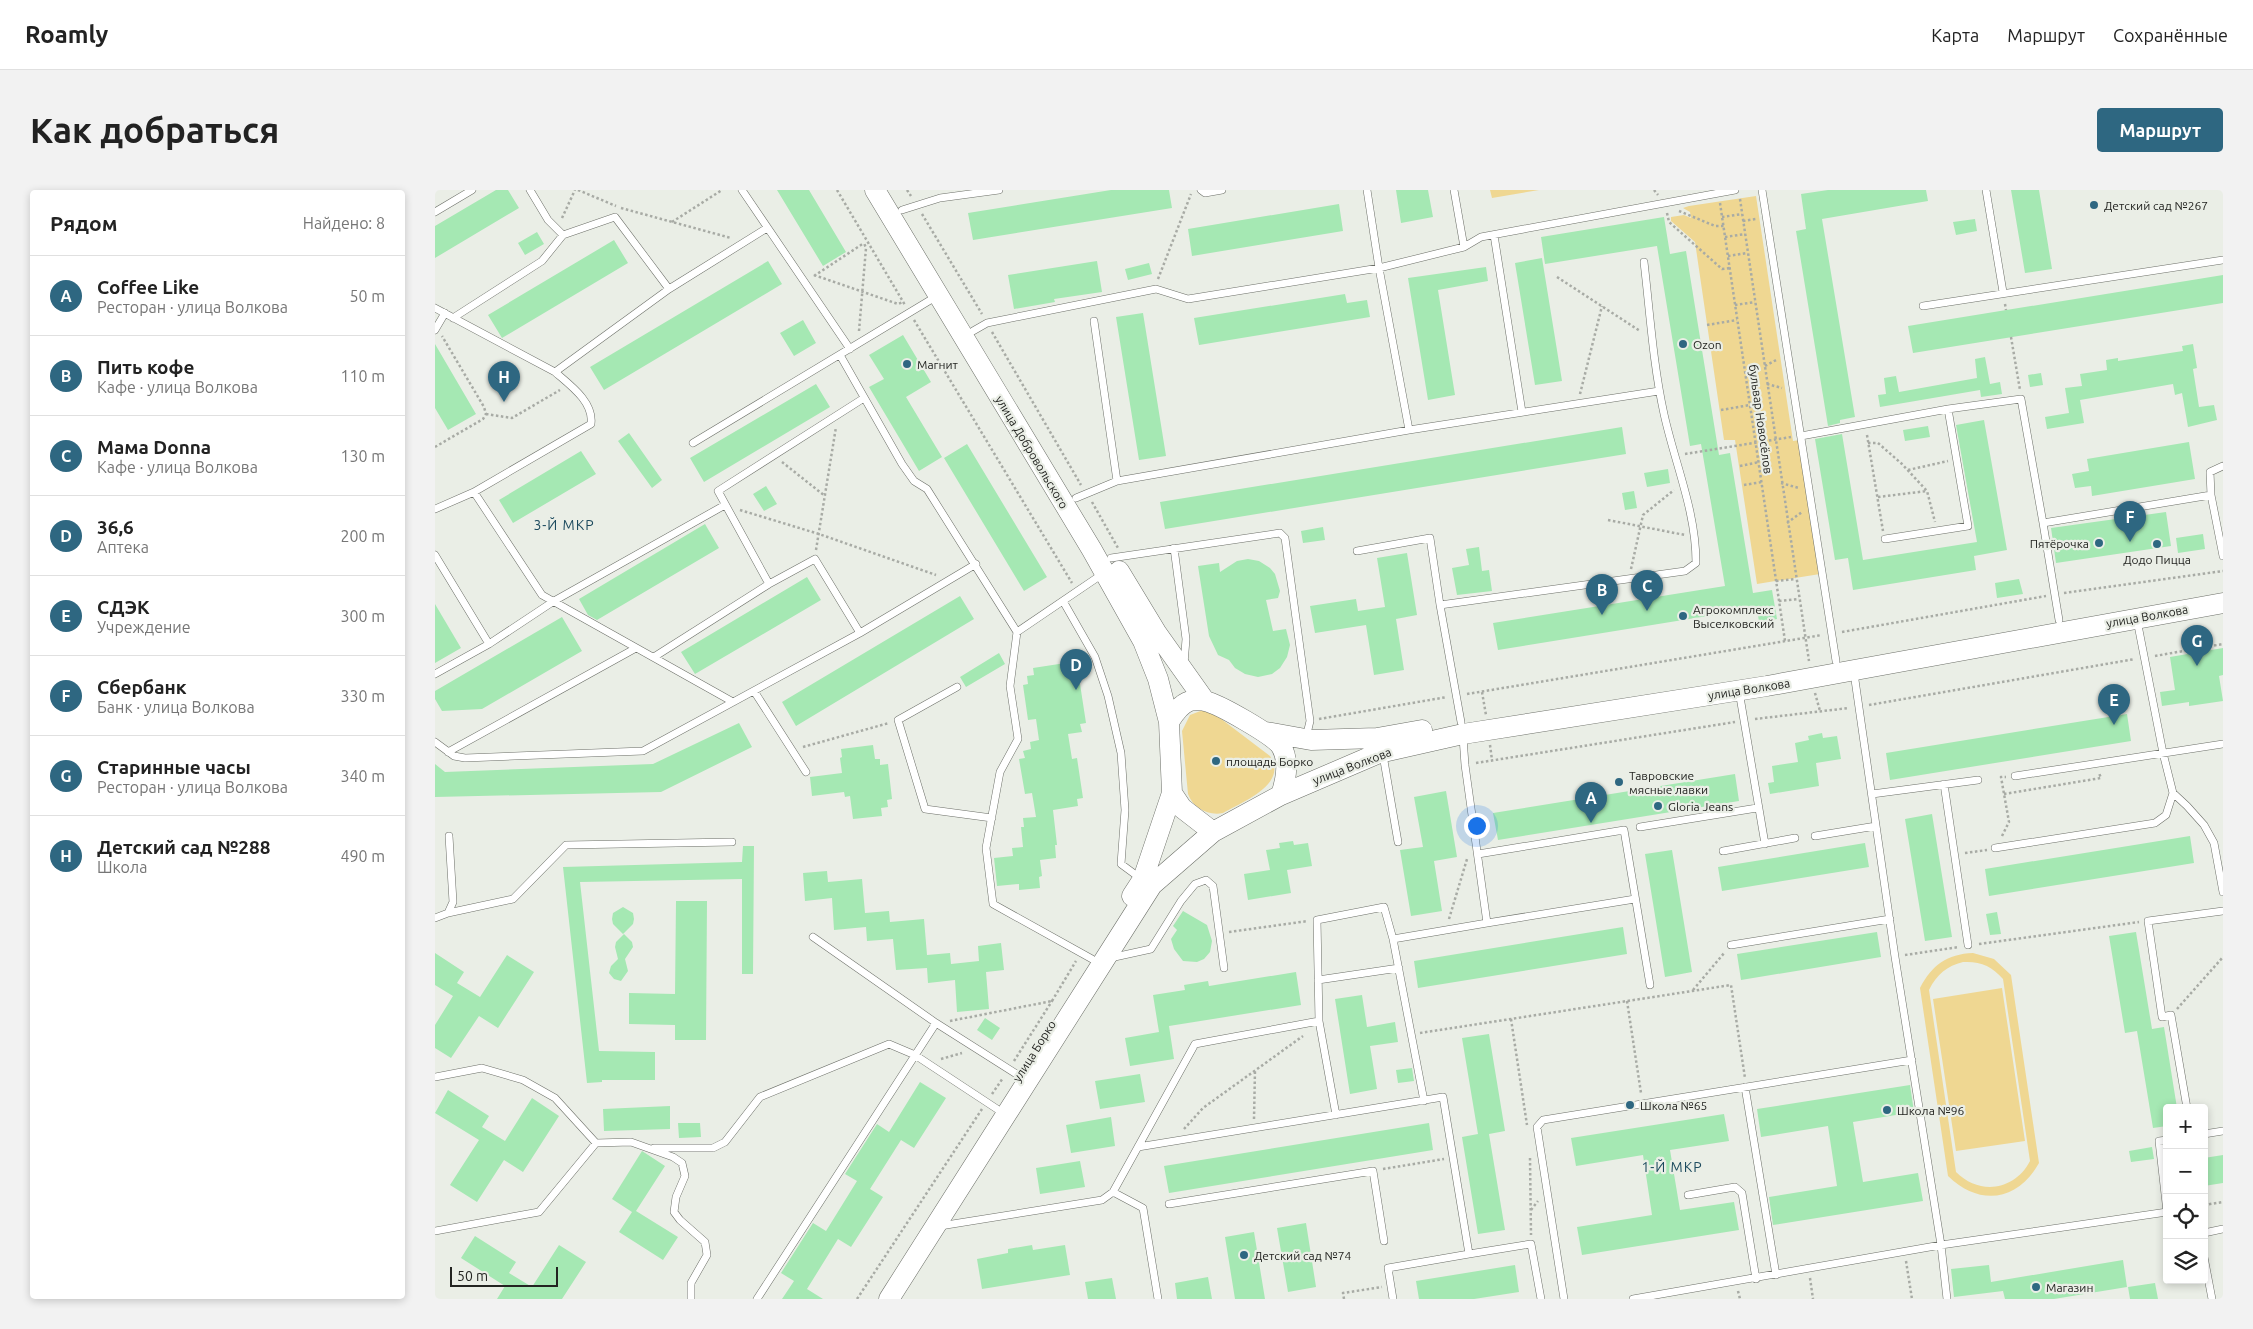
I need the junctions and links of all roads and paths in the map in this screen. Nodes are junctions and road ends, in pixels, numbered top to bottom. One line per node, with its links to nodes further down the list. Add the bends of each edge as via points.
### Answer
1 (472, 190): 23 (lane)
2 (530, 190): 29 (lane)
3 (576, 190): 26 (path, via 621,208); 29 (path)
4 (722, 190): 26 (path)
5 (742, 190): 28 (lane)
6 (837, 190): 35 (path)
7 (875, 190): 50 (main road, улица Добровольского)
8 (890, 190): 22 (main road, улица Добровольского)
9 (907, 190): 22 (path)
10 (999, 190): 22 (lane, via 940,198)
11 (1193, 190): 47 (path)
12 (1201, 190): 13 (lane, via 1205,193)
13 (1222, 190)
14 (1367, 190): 41 (lane)
15 (1454, 190): 36 (lane)
16 (1762, 190): 69 (lane)
17 (1986, 190): 49 (lane)
18 (1737, 193): 24 (path, бульвар Новосёлов); 32 (lane)
19 (1720, 199): 25 (path, бульвар Новосёлов)
20 (1676, 206): 27 (path, via 1677,210 1715,226)
21 (1666, 207): 42 (path, via 1669,222 1722,269)
22 (909, 208): 63 (main road, улица Добровольского); 63 (path)
23 (435, 212)
24 (1742, 214): 25 (path); 30 (path, бульвар Новосёлов)
25 (1723, 217): 27 (path, бульвар Новосёлов)
26 (672, 222): 34 (path)
27 (1724, 226): 33 (path, бульвар Новосёлов)
28 (767, 228): 34 (lane); 45 (lane)
29 (557, 229): 31 (lane)
30 (1745, 234): 33 (path); 37 (path, бульвар Новосёлов)
31 (563, 235): 46 (lane, via 615,217); 59 (lane, via 542,261)
32 (1494, 235): 36 (lane, via 1481,237); 83 (lane)
33 (1725, 237): 38 (path, бульвар Новосёлов)
34 (745, 242): 46 (lane)
35 (865, 242): 43 (path); 48 (path); 51 (path)
36 (1464, 247): 41 (lane)
37 (1747, 253): 38 (path); 52 (path, бульвар Новосёлов)
38 (1728, 256): 42 (path, бульвар Новосёлов)
39 (2223, 260): 49 (lane)
40 (1645, 262): 66 (lane)
41 (1379, 268): 47 (lane, via 1188,299); 87 (lane)
42 (1730, 268): 53 (path, бульвар Новосёлов)
43 (814, 275): 45 (path); 48 (path)
44 (1557, 277): 54 (path)
45 (804, 282): 68 (lane)
46 (669, 289): 72 (lane)
47 (1156, 289): 63 (lane)
48 (862, 292): 51 (path, via 897,304); 67 (path)
49 (2003, 292): 55 (lane)
50 (937, 296): 58 (lane); 129 (main road, улица Добровольского)
51 (903, 302): 58 (path)
52 (1755, 302): 53 (path); 71 (path, бульвар Новосёлов)
53 (1735, 305): 60 (path, бульвар Новосёлов)
54 (1602, 306): 66 (path); 79 (path)
55 (1923, 306)
56 (435, 308): 57 (lane)
57 (445, 313): 59 (lane); 64 (lane)
58 (909, 313): 67 (lane); 137 (path)
59 (453, 318): 72 (lane)
60 (1738, 320): 62 (path); 80 (path, бульвар Новосёлов)
61 (1094, 321): 101 (lane)
62 (1707, 325)
63 (980, 327): 111 (main road, улица Добровольского); 111 (path)
64 (436, 329): 84 (path)
65 (2011, 338): 78 (path)
66 (1653, 339): 75 (lane)
67 (858, 344): 68 (lane)
68 (850, 349): 70 (lane)
69 (1788, 354): 71 (path); 76 (lane)
70 (840, 355): 77 (lane); 91 (lane)
71 (1764, 366): 74 (path, бульвар Новосёлов)
72 (555, 372): 73 (lane)
73 (570, 384): 84 (path, via 512,418); 107 (lane, via 588,406 591,424)
74 (1767, 384): 76 (path); 89 (path, бульвар Новосёлов)
75 (1659, 391): 79 (lane); 95 (lane)
76 (1794, 392): 88 (lane)
77 (864, 398): 85 (lane); 130 (lane, via 902,464 914,481 927,489)
78 (2021, 399): 81 (lane); 118 (lane)
79 (1577, 403): 83 (lane)
80 (1750, 405): 82 (path); 90 (path, бульвар Новосёлов)
81 (1948, 409): 86 (lane); 96 (lane)
82 (1721, 410)
83 (1521, 412): 87 (lane)
84 (486, 414): 93 (path, via 483,419)
85 (838, 414): 94 (lane); 110 (path)
86 (1865, 424): 88 (lane); 92 (path)
87 (1409, 430): 101 (lane)
88 (1801, 436): 89 (path); 108 (lane)
89 (1775, 439): 90 (path); 104 (path, бульвар Новосёлов)
90 (1756, 442): 95 (path); 97 (path, бульвар Новосёлов)
91 (693, 443)
92 (1869, 443): 100 (path, via 1878,443); 112 (path)
93 (435, 447)
94 (773, 455): 110 (path); 114 (lane, via 717,491)
95 (1674, 455): 103 (lane)
96 (1957, 459): 100 (path); 120 (lane, via 1967,526)
97 (1759, 462): 98 (path); 102 (path, бульвар Новосёлов)
98 (1739, 466)
99 (2223, 466): 109 (lane, via 2210,472)
100 (1908, 470): 106 (path)
101 (1117, 481): 111 (lane)
102 (1762, 482): 105 (path); 135 (path, бульвар Новосёлов)
103 (1683, 483): 119 (path, via 1643,515); 122 (lane)
104 (1781, 483): 108 (path); 117 (path, бульвар Новосёлов)
105 (1744, 485)
106 (1927, 491): 112 (path); 120 (path)
107 (474, 492): 115 (lane); 141 (lane, via 542,595)
108 (1810, 492): 113 (lane)
109 (2211, 495): 118 (lane); 127 (lane)
110 (825, 496): 121 (path)
111 (1081, 496): 129 (main road, улица Добровольского); 129 (path)
112 (1878, 497): 123 (path)
113 (1812, 505): 117 (path); 150 (lane)
114 (725, 506): 121 (path); 136 (lane); 141 (lane)
115 (435, 509)
116 (1608, 520): 119 (path)
117 (1787, 523): 133 (path, бульвар Новосёлов)
118 (2043, 523): 139 (lane)
119 (1640, 526): 122 (path); 132 (path)
120 (1936, 531): 123 (lane)
121 (819, 534): 128 (path); 134 (path)
122 (1695, 538): 132 (lane, via 1696,563 1685,571)
123 (1885, 539)
124 (1175, 548): 129 (lane); 159 (lane, via 1186,639); 172 (lane, via 1279,533 1285,538)
125 (1357, 551): 145 (lane, via 1430,538)
126 (435, 555): 153 (lane)
127 (2223, 556)
128 (815, 559): 136 (lane); 149 (lane)
129 (1112, 562): 137 (lane); 159 (main road, улица Добровольского); 170 (main road, улица Добровольского, via 1158,678)
130 (976, 564): 134 (lane); 148 (lane)
131 (2223, 571): 139 (path)
132 (1630, 578): 145 (lane)
133 (1795, 578): 135 (path); 140 (path, бульвар Новосёлов)
134 (950, 580): 149 (lane)
135 (1776, 581): 143 (path, бульвар Новосёлов)
136 (769, 584): 156 (lane)
137 (1077, 591): 142 (lane)
138 (2223, 591): 147 (main road, улица Волкова)
139 (2054, 594): 147 (lane); 150 (path)
140 (1799, 599): 143 (path); 151 (path, бульвар Новосёлов)
141 (554, 601): 153 (lane); 155 (lane)
142 (1063, 601): 148 (lane); 206 (lane, via 1095,657 1121,754 1125,810 1121,864)
143 (1779, 602): 152 (path, бульвар Новосёлов)
144 (2223, 604): 146 (main road, улица Волкова)
145 (1440, 605): 164 (lane)
146 (2137, 618): 157 (lane); 158 (main road, улица Волкова)
147 (2059, 620): 158 (main road, улица Волкова)
148 (1017, 632): 192 (lane, via 1010,686 1018,739 1001,772)
149 (860, 633): 163 (lane)
150 (1832, 633): 151 (path); 158 (lane)
151 (1804, 638): 152 (path)
152 (1785, 641): 164 (path)
153 (489, 644): 160 (lane)
154 (2223, 644): 157 (path)
155 (637, 648): 156 (lane); 178 (lane)
156 (653, 657): 166 (lane)
157 (2145, 657): 167 (path); 179 (lane)
158 (1845, 666): 162 (main road, улица Волкова); 167 (lane); 171 (main road, улица Волкова, via 1765,674)
159 (1183, 670): 165 (main road, улица Добровольского)
160 (435, 674)
161 (957, 687): 168 (lane)
162 (1739, 690): 169 (lane); 171 (main road, улица Волкова)
163 (754, 691): 166 (lane); 177 (lane)
164 (1456, 696): 171 (lane); 172 (path)
165 (1205, 700): 170 (main road, via 1189,701 1177,709); 173 (main road)
166 (733, 702): 178 (lane, via 643,751 465,758)
167 (1859, 707): 169 (path); 188 (lane)
168 (898, 720): 177 (path); 192 (lane, via 925,809)
169 (1745, 720): 180 (path); 191 (lane)
170 (1169, 722): 186 (main road)
171 (1462, 728): 176 (main road, улица Волкова); 180 (lane)
172 (1308, 730): 173 (main road); 176 (main road)
173 (1266, 732): 190 (main road, via 1281,746 1286,761)
174 (435, 742): 178 (lane)
175 (2223, 744): 179 (lane)
176 (1380, 745): 190 (main road, улица Волкова); 200 (lane)
177 (792, 750): 182 (lane)
178 (448, 752)
179 (2163, 753): 181 (lane); 187 (lane)
180 (1465, 765): 204 (lane)
181 (2096, 765): 183 (lane); 189 (path, via 2101,778)
182 (806, 772)
183 (2015, 776): 189 (path, via 2001,777)
184 (1978, 780): 185 (lane)
185 (1944, 784): 188 (lane); 205 (lane)
186 (1173, 793): 195 (main road, via 1182,808); 206 (main road, улица Борко)
187 (2173, 793): 202 (lane, via 2166,815 2155,823); 207 (lane, via 2204,825 2214,843)
188 (1872, 794): 193 (lane)
189 (2004, 794): 202 (path, via 2009,822)
190 (1281, 795): 195 (main road)
191 (1757, 808): 194 (lane); 201 (lane)
192 (991, 818): 222 (lane, via 986,848 993,904)
193 (1876, 826): 197 (lane); 212 (lane)
194 (1640, 827)
195 (1213, 832): 222 (main road, улица Борко, via 1152,885)
196 (449, 836): 210 (lane, via 453,902)
197 (1815, 836)
198 (1795, 838): 201 (lane)
199 (732, 842): 210 (lane, via 565,845 513,899)
200 (1398, 842)
201 (1765, 844): 203 (lane)
202 (1995, 848): 205 (path)
203 (1723, 851)
204 (1478, 854): 208 (lane, via 1624,830); 215 (lane); 216 (path, via 1469,855)
205 (1955, 855): 221 (lane)
206 (1143, 879): 222 (main road, улица Борко)
207 (2223, 892)
208 (1635, 899): 215 (lane); 228 (lane)
209 (2223, 911): 214 (lane)
210 (448, 913): 211 (lane)
211 (435, 918)
212 (1890, 919): 220 (lane); 223 (lane)
213 (1317, 920): 217 (path); 219 (lane, via 1384,907); 227 (lane)
214 (2148, 921): 221 (path); 232 (lane, via 2162,1016)
215 (1487, 924): 216 (lane)
216 (1445, 930): 219 (lane)
217 (1219, 934): 222 (lane, via 1213,886 1206,880 1195,884 1181,901 1151,948); 225 (lane)
218 (813, 937): 234 (lane)
219 (1393, 939): 226 (lane)
220 (1731, 945): 229 (path)
221 (1968, 945): 223 (path)
222 (1092, 957): 231 (main road, улица Борко); 231 (path); 269 (main road, улица Борко)
223 (1895, 957): 239 (lane)
224 (2223, 958): 232 (path)
225 (1224, 968)
226 (1399, 968): 227 (lane); 236 (lane)
227 (1318, 980): 235 (lane)
228 (1650, 985)
229 (1692, 991): 230 (path); 244 (path, via 1731,985)
230 (1627, 1001): 233 (path); 246 (path)
231 (1057, 1004): 234 (path); 242 (main road, улица Борко); 242 (path)
232 (2171, 1015): 247 (lane)
233 (1511, 1019): 236 (path); 250 (path)
234 (936, 1023): 237 (lane); 238 (lane)
235 (1320, 1025): 241 (path); 249 (lane); 257 (lane, via 1195,1044)
236 (1411, 1034): 245 (lane)
237 (976, 1048): 240 (path); 242 (lane)
238 (915, 1055): 240 (lane); 258 (lane, via 889,1044 760,1098 725,1142 713,1148); 284 (lane)
239 (1912, 1060): 244 (lane); 275 (lane)
240 (927, 1063): 248 (lane)
241 (1255, 1070): 251 (path); 255 (path, via 1203,1108)
242 (1013, 1072): 248 (main road, улица Борко); 248 (path)
243 (435, 1077): 256 (lane, via 481,1068 523,1080 555,1098)
244 (1745, 1087): 246 (lane); 279 (lane)
245 (1424, 1101): 249 (lane); 260 (lane, via 1443,1098)
246 (1643, 1104): 292 (lane, via 1543,1120 1537,1127)
247 (2186, 1104)
248 (992, 1105): 285 (path); 286 (main road, улица Борко)
249 (1336, 1115): 251 (lane)
250 (1527, 1127)
251 (1255, 1128): 255 (lane)
252 (2223, 1131): 253 (lane)
253 (2208, 1133)
254 (2163, 1140): 263 (lane, via 2159,1141)
255 (1173, 1142): 257 (lane)
256 (596, 1143): 258 (lane, via 631,1142); 271 (lane, via 539,1212)
257 (1138, 1147): 262 (lane)
258 (647, 1148): 283 (lane, via 682,1163 685,1176 676,1197 675,1212 679,1220 705,1242 707,1256 691,1283)
259 (1530, 1156): 274 (path)
260 (1453, 1158): 261 (path); 277 (lane)
261 (1373, 1171): 266 (lane); 273 (lane)
262 (1113, 1192): 269 (lane, via 1102,1200); 288 (lane, via 1143,1208)
263 (2165, 1194)
264 (1688, 1195): 281 (lane, via 1735,1187 1742,1193)
265 (2223, 1202): 267 (path)
266 (1169, 1204)
267 (2208, 1204)
268 (2163, 1213): 275 (lane)
269 (934, 1227): 287 (main road, улица Борко)
270 (2223, 1229): 272 (lane)
271 (435, 1231)
272 (2208, 1232)
273 (1384, 1241)
274 (1531, 1244): 277 (lane); 291 (lane)
275 (1941, 1245): 276 (lane); 296 (lane)
276 (1905, 1252): 278 (lane); 295 (path)
277 (1469, 1254): 282 (lane, via 1388,1268)
278 (1808, 1269): 279 (lane); 294 (path)
279 (1776, 1275): 281 (lane)
280 (2208, 1278): 297 (lane)
281 (1756, 1279): 293 (lane)
282 (1391, 1286): 289 (path, via 1343,1293); 290 (lane)
283 (691, 1299)
284 (757, 1299)
285 (857, 1299)
286 (876, 1299)
287 (889, 1299)
288 (1158, 1299)
289 (1344, 1299)
290 (1393, 1299)
291 (1541, 1299)
292 (1564, 1299)
293 (1633, 1299)
294 (1813, 1299)
295 (1912, 1299)
296 (1947, 1299)
297 (2212, 1299)

